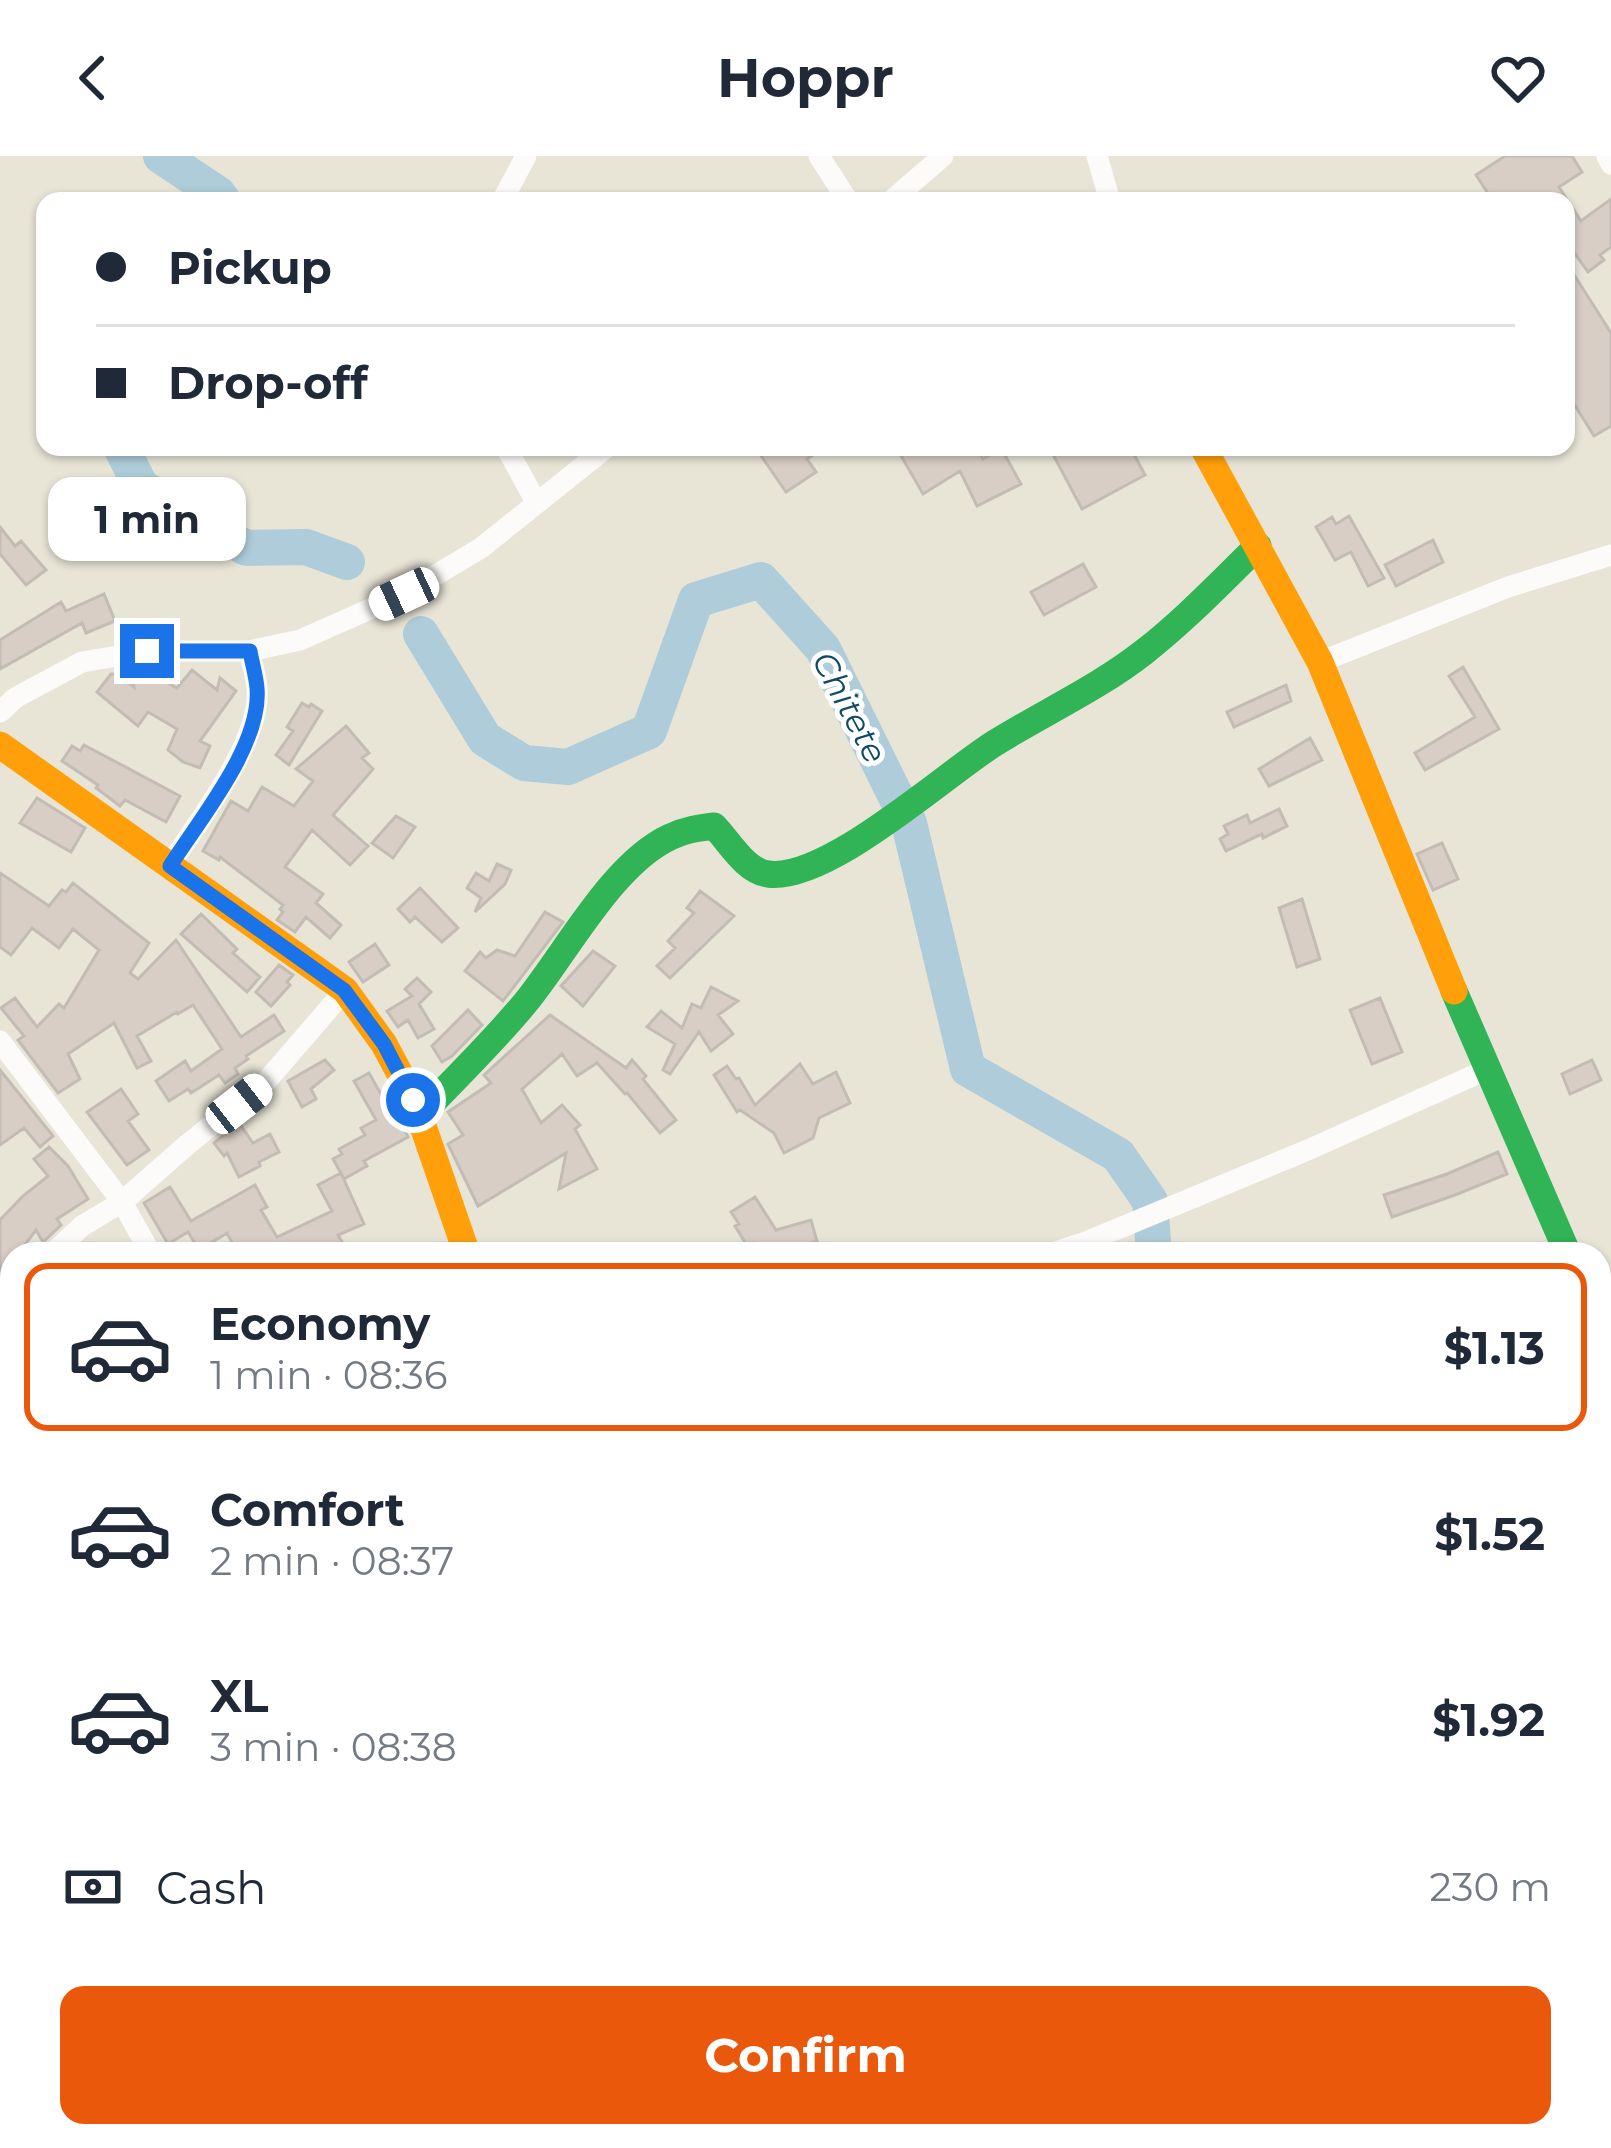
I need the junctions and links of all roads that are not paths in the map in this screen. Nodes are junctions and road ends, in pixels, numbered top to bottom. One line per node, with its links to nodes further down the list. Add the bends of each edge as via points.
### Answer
1 (526, 156): 5 (street)
2 (820, 156): 6 (street)
3 (943, 156): 7 (street)
4 (1097, 156): 8 (street)
5 (507, 192)
6 (842, 192)
7 (902, 192)
8 (1107, 192)
9 (511, 456): 12 (street)
10 (595, 456): 12 (street)
11 (1208, 456): 13 (street)
12 (536, 502): 15 (street, via 481,548 404,594 300,640)
13 (1258, 546): 16 (street); 23 (street, via 1112,676 801,870 770,875 752,867 714,826 667,839 612,884 510,1021)
14 (1611, 555): 16 (street)
15 (250, 651): 17 (street, via 147,651 82,662); 19 (street, via 258,692 253,724)
16 (1320, 662): 22 (street)
17 (0, 712)
18 (0, 745): 19 (street)
19 (170, 866): 20 (street)
20 (344, 990): 23 (street, via 384,1044); 24 (street, via 264,1084)
21 (0, 1041): 24 (street)
22 (1488, 1069): 28 (street); 29 (street)
23 (419, 1116): 27 (street)
24 (122, 1202): 25 (street); 26 (street)
25 (65, 1242)
26 (144, 1242)
27 (463, 1242)
28 (1086, 1242)
29 (1563, 1242)

